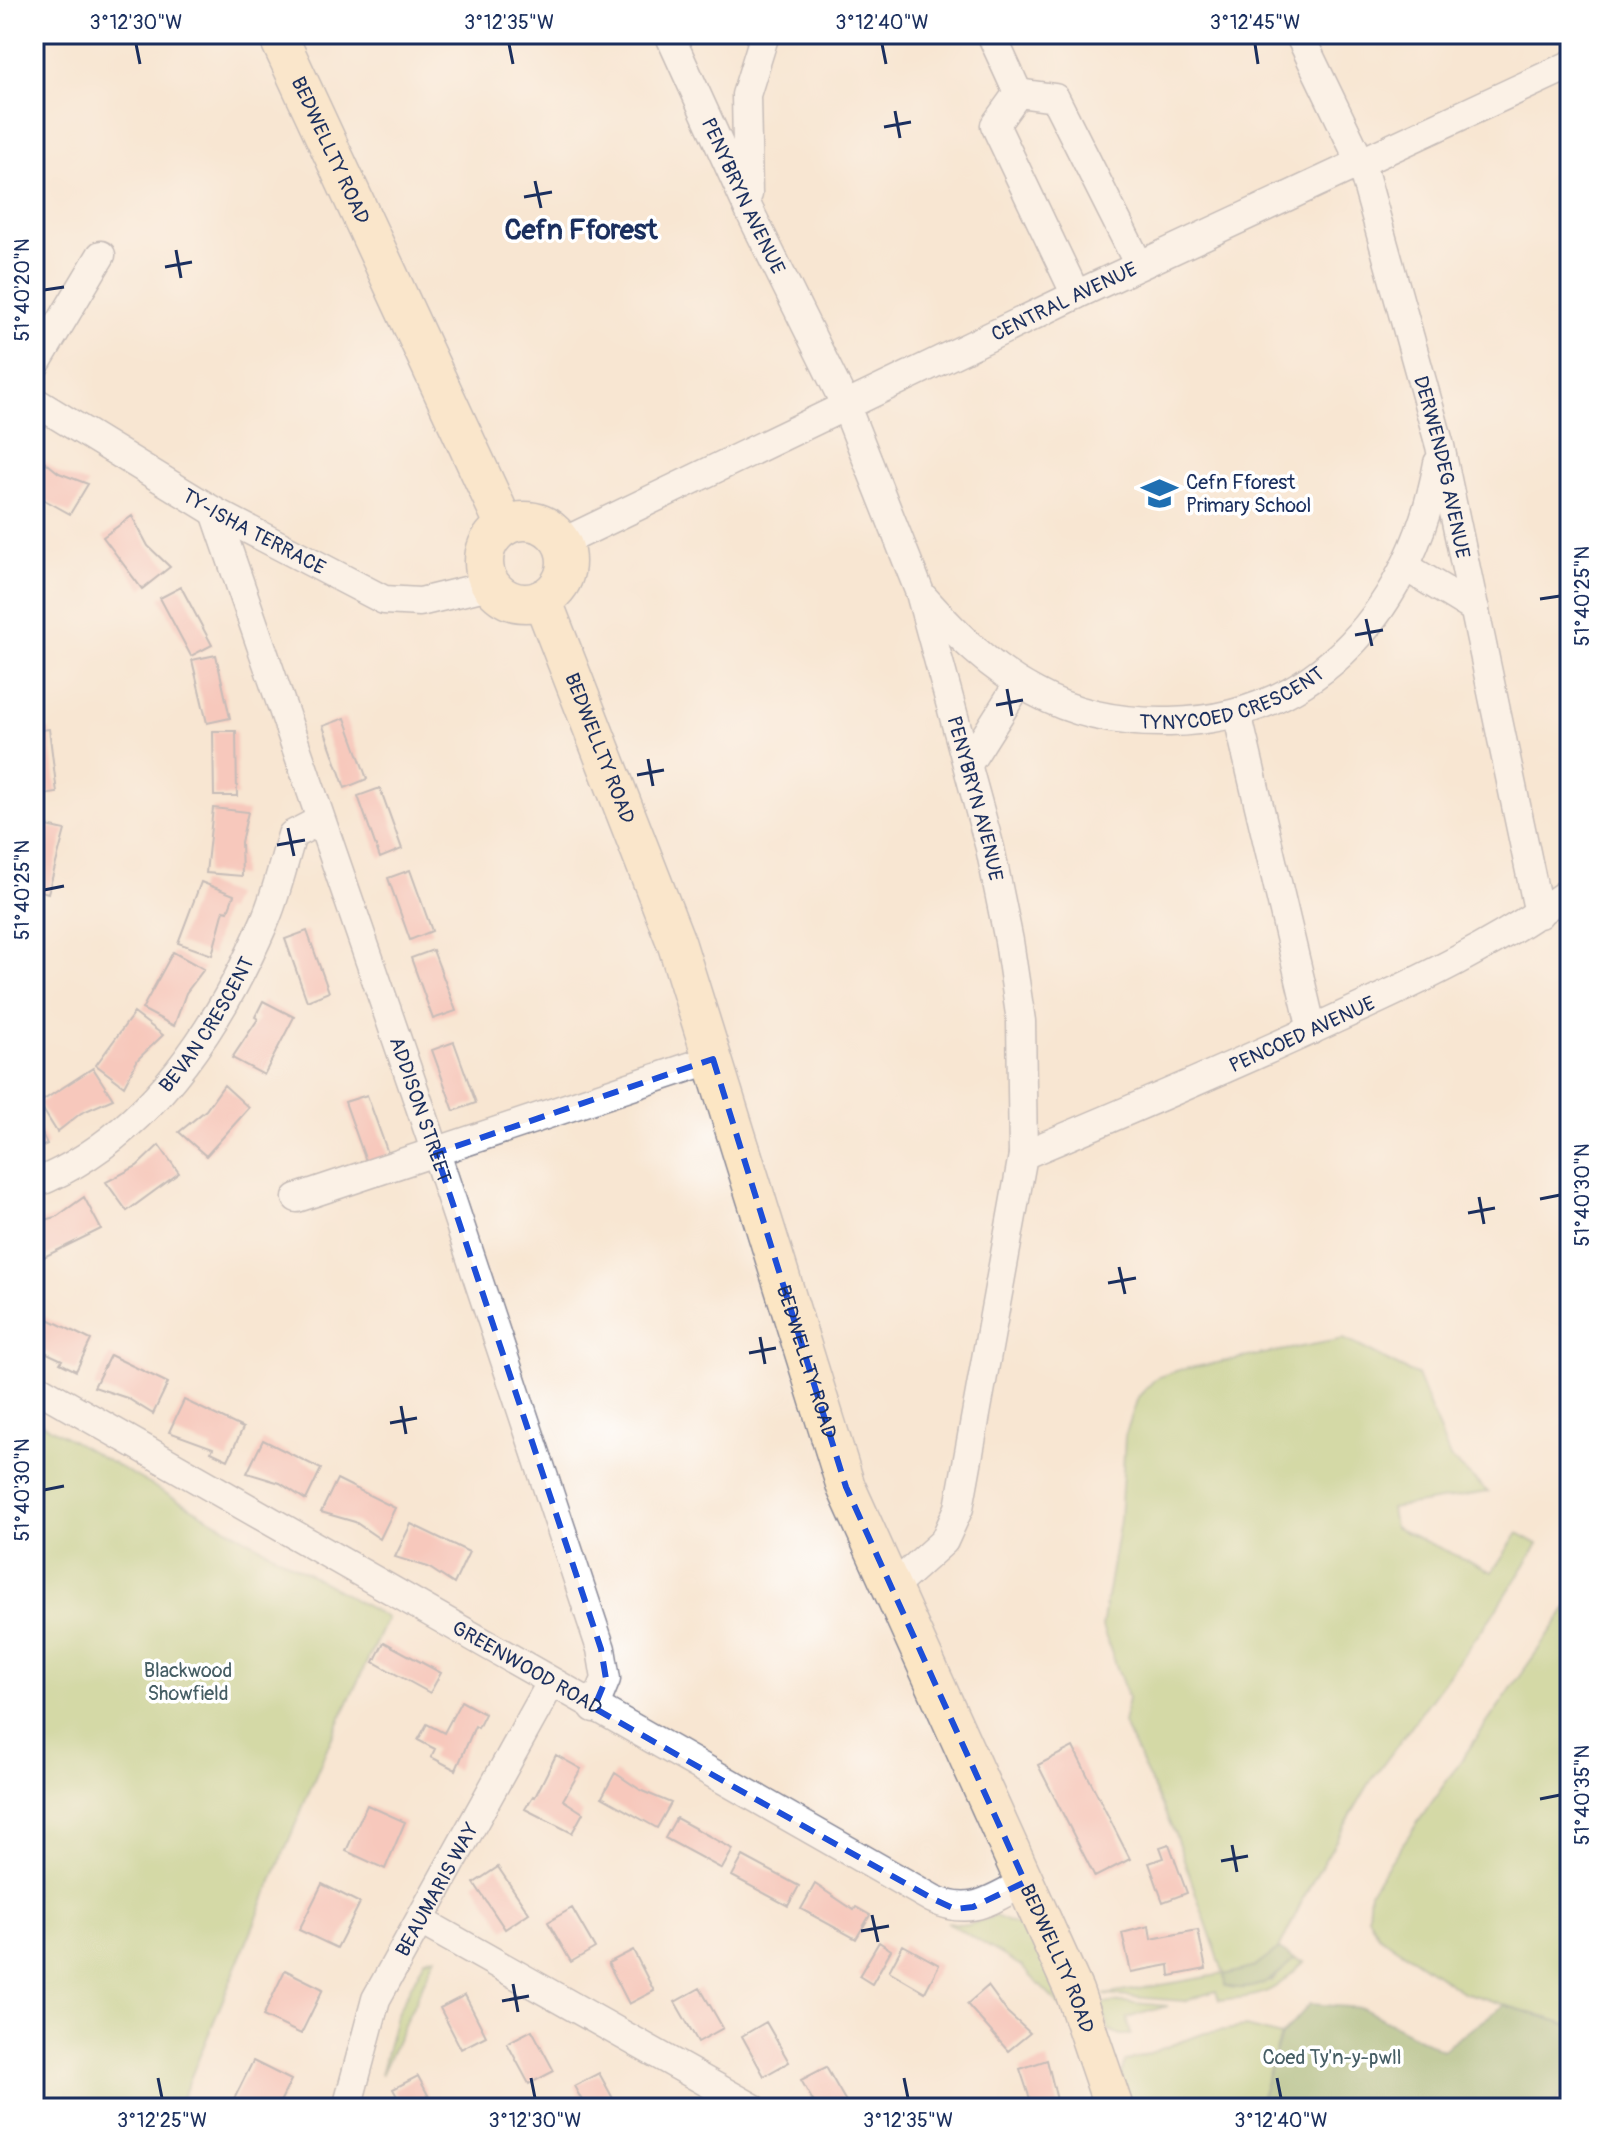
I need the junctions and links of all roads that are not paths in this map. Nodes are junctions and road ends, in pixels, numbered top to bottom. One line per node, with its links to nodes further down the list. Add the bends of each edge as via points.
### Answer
1 (277, 34): 18 (street, BEDWELLTY ROAD)
2 (669, 34): 9 (street, PENYBRYN AVENUE)
3 (991, 34): 7 (street)
4 (1299, 34): 8 (street, DERWENDEG AVENUE)
5 (758, 37): 9 (street, via 746,95)
6 (1570, 65): 8 (street, CENTRAL AVENUE)
7 (1018, 93): 11 (street, via 1055,98); 12 (street, via 995,125)
8 (1361, 163): 11 (street, CENTRAL AVENUE); 16 (street, DERWENDEG AVENUE)
9 (749, 210): 15 (street, PENYBRYN AVENUE)
10 (101, 255): 13 (street)
11 (1139, 265): 12 (street, CENTRAL AVENUE)
12 (1076, 295): 15 (street, CENTRAL AVENUE)
13 (34, 367)
14 (34, 401): 17 (street, TY-ISHA TERRACE)
15 (845, 404): 19 (street, CENTRAL AVENUE); 22 (street, PENYBRYN AVENUE)
16 (1440, 446): 20 (street, TYNYCOED CRESCENT, via 1431,502); 24 (street, DERWENDEG AVENUE)
17 (215, 512): 21 (street, TY-ISHA TERRACE, via 384,600 420,602); 28 (street, ADDISON STREET)
18 (505, 526): 19 (street, via 543,525); 21 (street, via 487,546)
19 (561, 543): 23 (street, via 561,581)
20 (1406, 567): 24 (street); 26 (street, TYNYCOED CRESCENT, via 1363,630 1328,667 1278,699)
21 (490, 585): 23 (street, via 508,600)
22 (920, 593): 25 (street, TYNYCOED CRESCENT, via 971,647); 27 (street, PENYBRYN AVENUE)
23 (542, 599): 32 (street, BEDWELLTY ROAD, via 677,945)
24 (1475, 609): 30 (street, DERWENDEG AVENUE)
25 (1019, 683): 26 (street, TYNYCOED CRESCENT, via 1085,713 1140,722 1193,722); 27 (street)
26 (1237, 713): 31 (street)
27 (968, 764): 34 (street, PENYBRYN AVENUE, via 990,848 1019,1007)
28 (319, 821): 33 (street, ADDISON STREET); 35 (street, BEVAN CRESCENT, via 292,835 265,922 203,1038 141,1116)
29 (1570, 891): 30 (street, PENCOED AVENUE)
30 (1539, 914): 31 (street, PENCOED AVENUE, via 1477,951)
31 (1312, 1030): 34 (street, PENCOED AVENUE)
32 (713, 1059): 33 (street); 38 (street, BEDWELLTY ROAD, via 846,1487)
33 (436, 1153): 36 (street); 40 (street, ADDISON STREET, via 601,1649 606,1679)
34 (1023, 1155): 38 (street, PENYBRYN AVENUE, via 959,1508 944,1541)
35 (34, 1184)
36 (297, 1198)
37 (34, 1386): 39 (street, GREENWOOD ROAD)
38 (892, 1588): 41 (street, BEDWELLTY ROAD)
39 (551, 1683): 40 (street, GREENWOOD ROAD); 42 (street, BEAUMARIS WAY)
40 (594, 1708): 41 (street, GREENWOOD ROAD, via 955,1909 973,1907)
41 (1025, 1882): 45 (street, BEDWELLTY ROAD, via 1074,1991)
42 (421, 1921): 43 (street, BEAUMARIS WAY, via 376,1999); 44 (street)
43 (347, 2108)
44 (753, 2108)
45 (1114, 2108)

